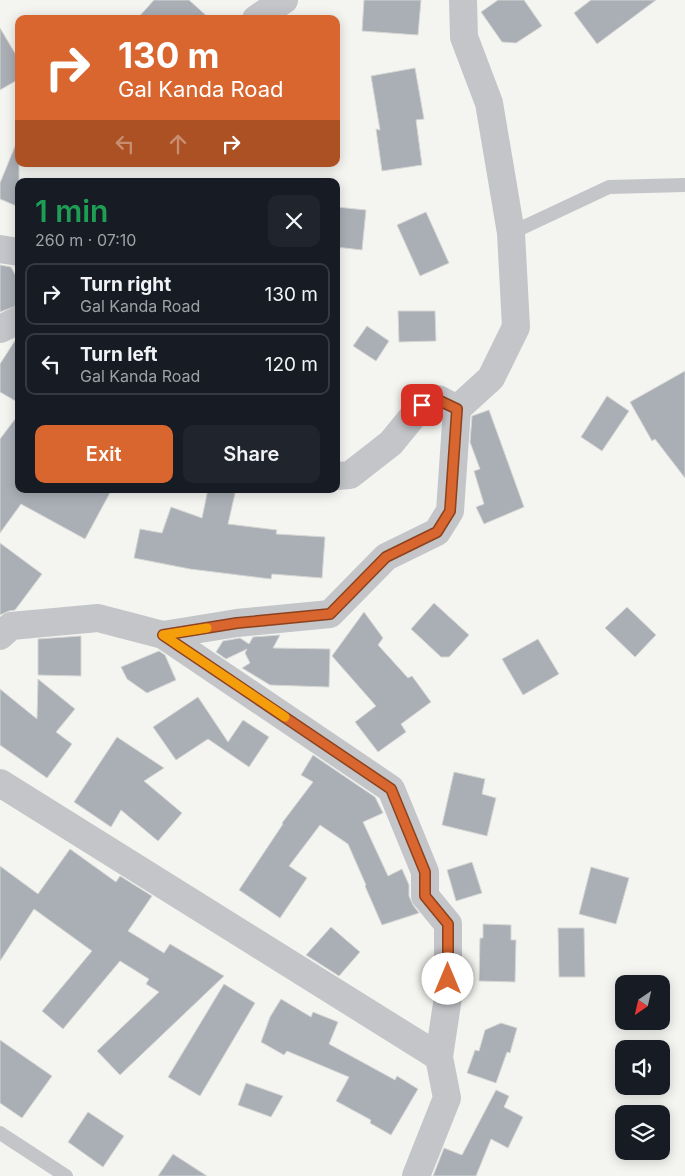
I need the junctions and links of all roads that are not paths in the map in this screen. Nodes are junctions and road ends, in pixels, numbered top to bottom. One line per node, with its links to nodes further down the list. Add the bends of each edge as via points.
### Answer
1 (284, 0): 3 (street)
2 (463, 0): 5 (street, via 464,37 489,103)
3 (262, 15)
4 (685, 185): 5 (lane, via 609,186)
5 (511, 233): 10 (street, via 516,327 492,378)
6 (0, 249): 7 (street)
7 (15, 251)
8 (15, 322): 9 (street)
9 (0, 329)
10 (457, 409): 11 (street, via 438,400 422,405 392,443 350,475); 12 (street, via 450,511 437,532 386,557 330,614 237,623)
11 (340, 476)
12 (163, 635): 13 (street, via 98,618 11,626); 15 (street, via 391,789 425,872 425,896 448,924 448,997)
13 (0, 636)
14 (0, 783): 15 (street)
15 (438, 1057): 18 (street, via 447,1098)
16 (0, 1133): 17 (lane)
17 (66, 1176)
18 (416, 1176)

